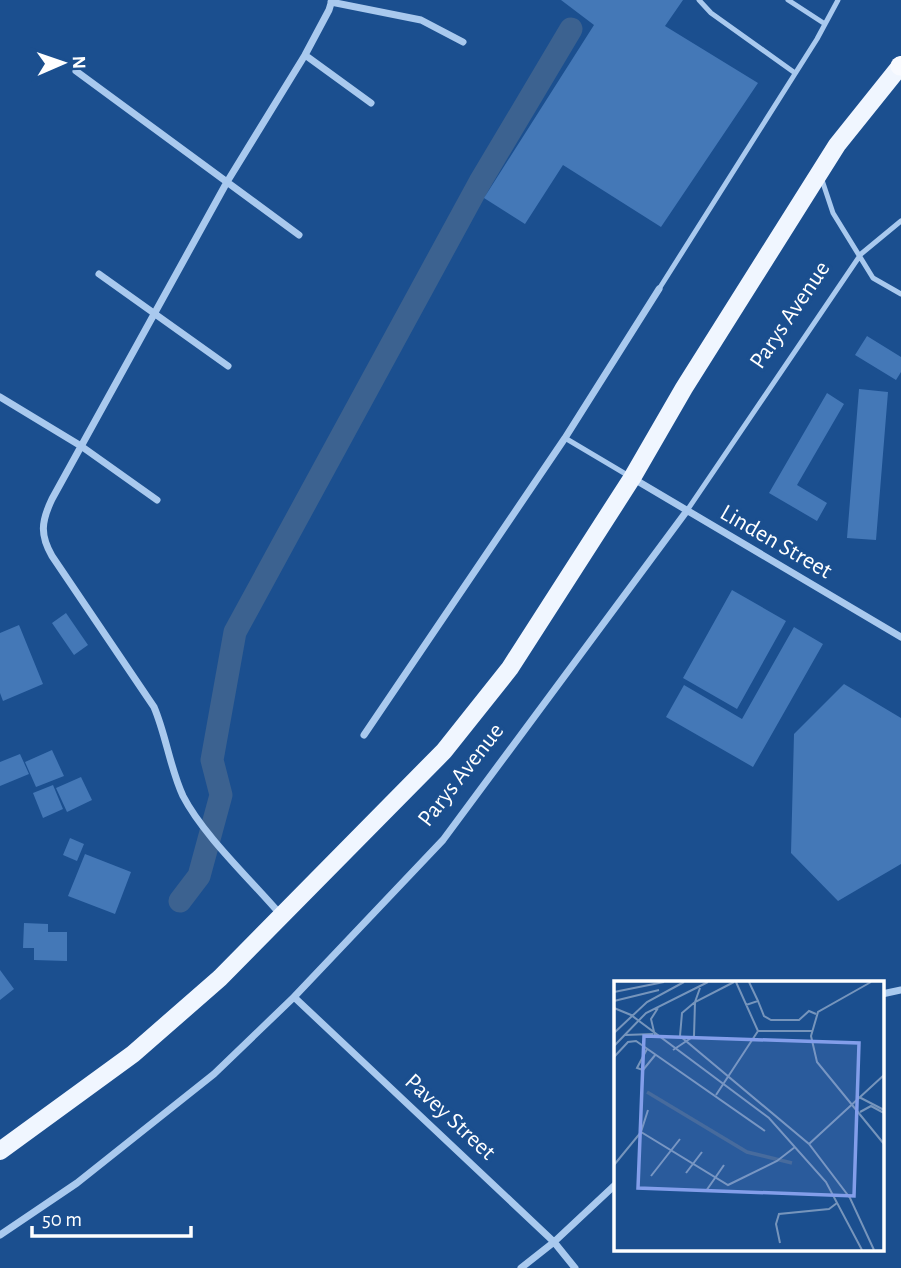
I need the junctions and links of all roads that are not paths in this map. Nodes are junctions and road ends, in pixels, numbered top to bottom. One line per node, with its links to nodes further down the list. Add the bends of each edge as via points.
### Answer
1 (699, 0): 10 (lane)
2 (788, 0): 5 (lane)
3 (838, 0): 5 (lane)
4 (331, 1): 6 (street, via 422,20); 7 (street)
5 (825, 24): 10 (lane)
6 (463, 42)
7 (305, 55): 11 (street); 13 (street)
8 (901, 66): 12 (main road, Parys Avenue)
9 (76, 71): 13 (street)
10 (795, 73): 18 (lane)
11 (370, 103)
12 (820, 173): 16 (lane, via 833,213); 25 (main road, Parys Avenue)
13 (227, 182): 15 (street); 20 (street)
14 (901, 220): 16 (lane, Parys Avenue)
15 (299, 235)
16 (861, 254): 19 (lane, via 873,278); 27 (lane, Parys Avenue)
17 (99, 274): 20 (street)
18 (659, 289): 23 (street)
19 (901, 294)
20 (157, 314): 21 (street); 24 (street)
21 (228, 366)
22 (0, 397): 24 (street)
23 (565, 438): 25 (lane); 29 (street)
24 (81, 446): 26 (street); 30 (street, via 44,515 44,542 154,707 181,792 207,831)
25 (632, 478): 27 (street, Linden Street); 30 (main road, Parys Avenue, via 510,668 443,751)
26 (158, 500)
27 (687, 512): 28 (street, Linden Street); 31 (street, Parys Avenue, via 443,840)
28 (901, 637)
29 (365, 735)
30 (282, 917): 32 (main road, Parys Avenue, via 133,1054)
31 (294, 997): 34 (street, Parys Avenue, via 214,1074 77,1183); 35 (street, Pavey Street)
32 (0, 1151)
33 (614, 1186): 35 (street)
34 (0, 1235)
35 (554, 1242): 36 (street); 37 (street, Pavey Street)
36 (521, 1268)
37 (575, 1268)

